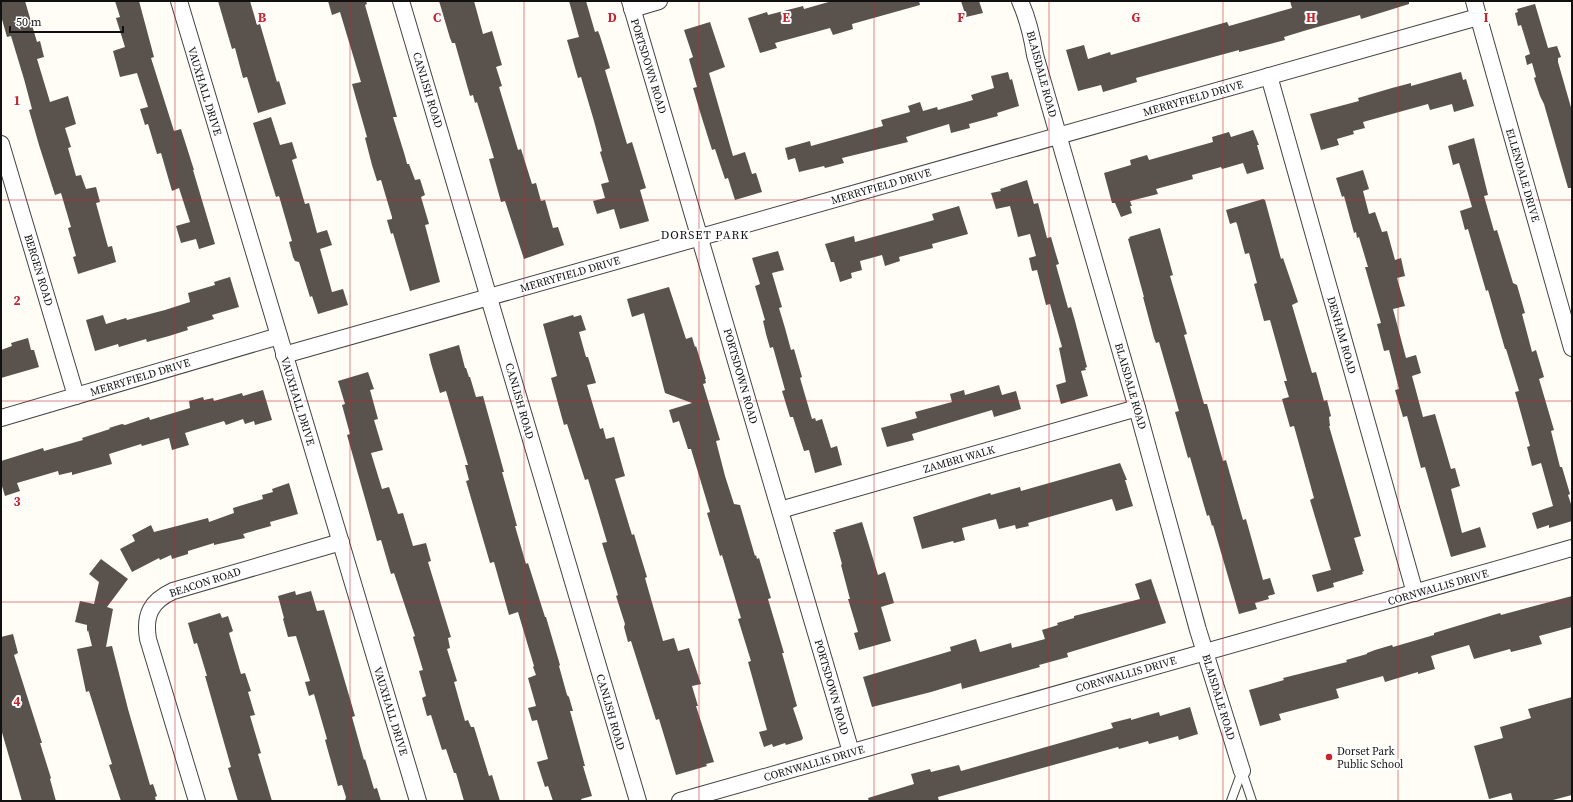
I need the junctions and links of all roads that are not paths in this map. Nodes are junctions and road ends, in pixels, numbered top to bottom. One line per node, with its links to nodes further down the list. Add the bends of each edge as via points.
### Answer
1 (179, 1): 13 (street, VAUXHALL DRIVE)
2 (401, 1): 12 (street, CANLISH ROAD)
3 (659, 1): 6 (street)
4 (1020, 1): 9 (street, BLAISDALE ROAD, via 1027,16 1035,55)
5 (1474, 1): 7 (street, ELLENDALE DRIVE)
6 (631, 5): 11 (street, PORTSDOWN ROAD)
7 (1478, 17): 8 (street, MERRYFIELD DRIVE); 14 (street, ELLENDALE DRIVE)
8 (1269, 76): 9 (street, MERRYFIELD DRIVE); 22 (street, DENHAM ROAD)
9 (1059, 136): 11 (street, MERRYFIELD DRIVE); 17 (street, BLAISDALE ROAD)
10 (1, 144): 16 (street, BERGEN ROAD)
11 (700, 238): 12 (street, MERRYFIELD DRIVE); 19 (street, PORTSDOWN ROAD)
12 (489, 296): 15 (street, MERRYFIELD DRIVE); 28 (street, CANLISH ROAD)
13 (279, 336): 15 (street, VAUXHALL DRIVE); 16 (street, MERRYFIELD DRIVE)
14 (1572, 348)
15 (284, 355): 20 (street, VAUXHALL DRIVE)
16 (76, 396): 18 (street, MERRYFIELD DRIVE)
17 (1138, 408): 19 (street, ZAMBRI WALK); 23 (street, BLAISDALE ROAD)
18 (1, 418)
19 (780, 510): 24 (street, PORTSDOWN ROAD)
20 (341, 542): 26 (street, BEACON ROAD, via 173,591 161,596 152,608 148,617 148,639); 27 (street, VAUXHALL DRIVE)
21 (1572, 548): 22 (street, CORNWALLIS DRIVE)
22 (1415, 593): 23 (street, CORNWALLIS DRIVE)
23 (1205, 652): 24 (street, CORNWALLIS DRIVE); 25 (street, BLAISDALE ROAD)
24 (851, 752): 29 (street, CORNWALLIS DRIVE)
25 (1242, 771): 30 (lane); 31 (lane)
26 (197, 801)
27 (418, 801)
28 (638, 801)
29 (680, 801)
30 (1231, 801)
31 (1252, 801)

